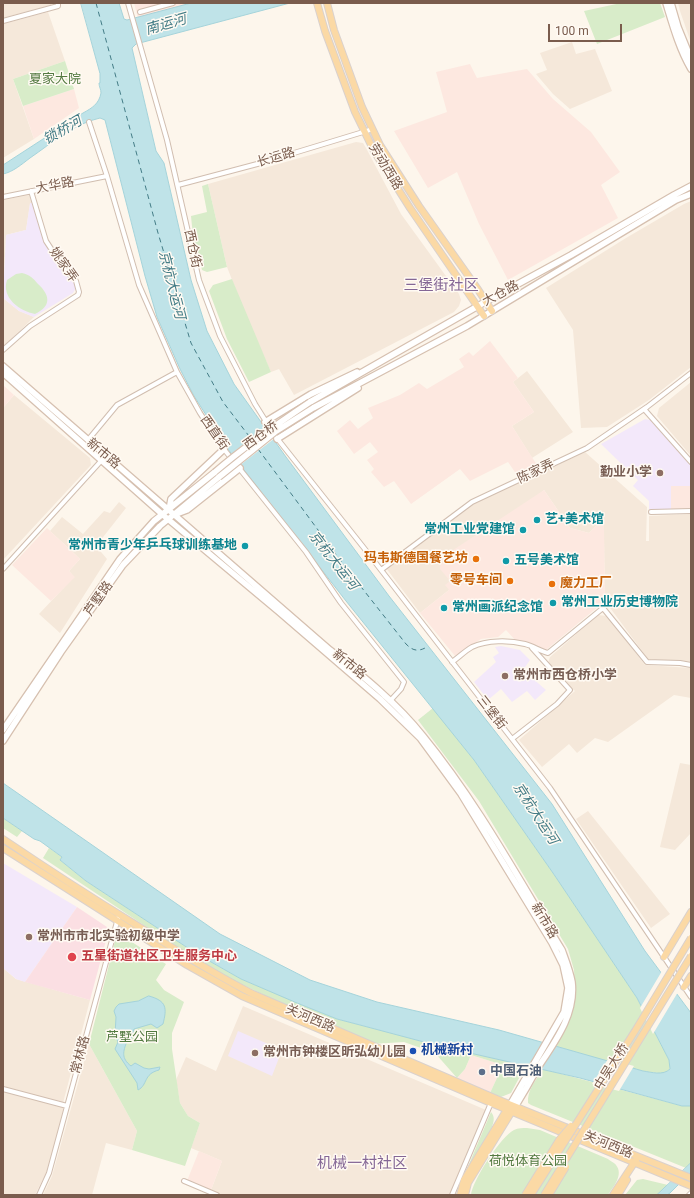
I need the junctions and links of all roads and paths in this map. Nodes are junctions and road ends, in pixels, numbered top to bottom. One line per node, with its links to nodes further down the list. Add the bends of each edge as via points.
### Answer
1 (128, 3): 16 (street, 西仓街)
2 (173, 3): 8 (street)
3 (317, 3): 14 (main road, 劳动西路, via 324,31)
4 (327, 3): 13 (main road, 劳动西路, via 362,107)
5 (666, 3): 11 (main road, via 673,29)
6 (671, 3): 10 (main road)
7 (58, 5): 9 (street)
8 (140, 12)
9 (3, 21)
10 (691, 59)
11 (691, 69)
12 (89, 122): 15 (street, 西直街)
13 (373, 129): 14 (street, 长运路); 21 (main road, 劳动西路, via 380,145 419,206)
14 (365, 132): 16 (street, 长运路); 22 (main road, 劳动西路, via 410,208)
15 (107, 176): 18 (street, 大华路); 29 (street, 西直街, via 138,285)
16 (178, 186): 34 (street, 西仓街, via 199,280 220,336)
17 (691, 186): 21 (main road, 大仓路)
18 (31, 191): 20 (street, 大华路); 25 (street, 姚家弄, via 46,240 65,270 76,281 79,292 30,326)
19 (691, 194): 23 (main road, 大仓路, via 676,200)
20 (3, 197)
21 (485, 302): 22 (main road, 大仓路); 23 (main road, 劳动西路)
22 (478, 306): 24 (main road, 劳动西路); 26 (main road, 大仓路)
23 (492, 312): 24 (main road, 大仓路)
24 (484, 316): 27 (main road, 大仓路)
25 (3, 350)
26 (399, 352): 32 (main road, 大仓路); 34 (main road, via 311,394)
27 (405, 359): 32 (main road, 大仓路); 35 (main road)
28 (3, 366): 36 (main road, 新市路)
29 (176, 372): 36 (street, via 116,405); 37 (street, 西直街)
30 (3, 373): 38 (main road, 新市路)
31 (691, 373): 33 (street, 陈家弄)
32 (312, 405): 41 (main road, 西仓桥, bridge, via 272,427 235,455)
33 (644, 409): 39 (street); 49 (street, 陈家弄, via 587,448 472,502)
34 (266, 422): 35 (street, 西仓街)
35 (277, 439): 49 (street, 三堡街)
36 (88, 440): 42 (main road, 新市路)
37 (224, 449): 40 (street, 西直街); 42 (main road, via 171,499)
38 (101, 461): 46 (main road, 新市路); 48 (street)
39 (691, 462)
40 (240, 468): 45 (main road, via 187,510); 53 (street, 西直街, via 404,682)
41 (217, 474): 42 (main road, 芦墅路); 45 (main road, 芦墅路)
42 (169, 510): 45 (main road, 新市路); 46 (main road, 芦墅路)
43 (691, 511): 44 (street)
44 (650, 512)
45 (174, 514): 47 (main road, 芦墅路); 53 (main road, 新市路)
46 (163, 515): 47 (main road, 新市路); 54 (main road, 芦墅路, via 120,559)
47 (168, 520): 54 (main road, 芦墅路, via 123,565); 73 (main road, 新市路, via 380,699 420,738 456,788 525,897 562,965 568,988 564,1012 531,1067)
48 (3, 569)
49 (381, 570): 51 (street, 三堡街)
50 (530, 646): 51 (street, via 506,642 485,643 473,647); 52 (street, via 543,652 552,651 603,608 647,662); 55 (street, via 570,690 557,704)
51 (452, 662): 55 (street, 三堡街)
52 (691, 665)
53 (390, 701): 73 (main road, 新市路, via 423,735 465,792 562,950 569,968 572,997 564,1027)
54 (6, 726): 56 (main road, 芦墅路)
55 (512, 739): 64 (street, 三堡街, via 550,788)
56 (3, 741)
57 (3, 839): 60 (main road, 关河西路)
58 (3, 848): 61 (main road, 关河西路)
59 (691, 912): 64 (main road)
60 (119, 914): 61 (street, 常林路); 73 (main road, 关河西路, via 221,978 253,994)
61 (117, 921): 70 (main road, 关河西路, via 186,965 242,996); 72 (street, 常林路)
62 (691, 938): 69 (main road, 中吴大桥, bridge)
63 (691, 956): 71 (main road, 中吴大桥, bridge)
64 (664, 957): 66 (street, 三堡街)
65 (691, 976): 66 (main road)
66 (684, 987): 67 (street, 三堡街)
67 (691, 997)
68 (3, 1088): 72 (street)
69 (593, 1098): 84 (main road, bridge, via 559,1140); 85 (main road, 中吴大桥, bridge)
70 (491, 1103): 73 (main road, 关河西路); 81 (street)
71 (601, 1103): 86 (main road, 中吴大桥, bridge); 87 (main road, bridge)
72 (67, 1106): 79 (street, 常林路, via 49,1173)
73 (511, 1108): 74 (main road, 关河西路); 82 (main road, via 464,1180); 83 (main road, via 468,1183)
74 (636, 1161): 75 (main road); 77 (main road); 88 (main road); 89 (main road)
75 (690, 1178)
76 (184, 1181): 80 (street)
77 (691, 1186)
78 (691, 1193): 90 (street)
79 (39, 1195)
80 (217, 1195)
81 (452, 1195)
82 (460, 1195)
83 (465, 1195)
84 (525, 1195)
85 (531, 1195)
86 (544, 1195)
87 (549, 1195)
88 (613, 1195)
89 (618, 1195)
90 (688, 1195)

